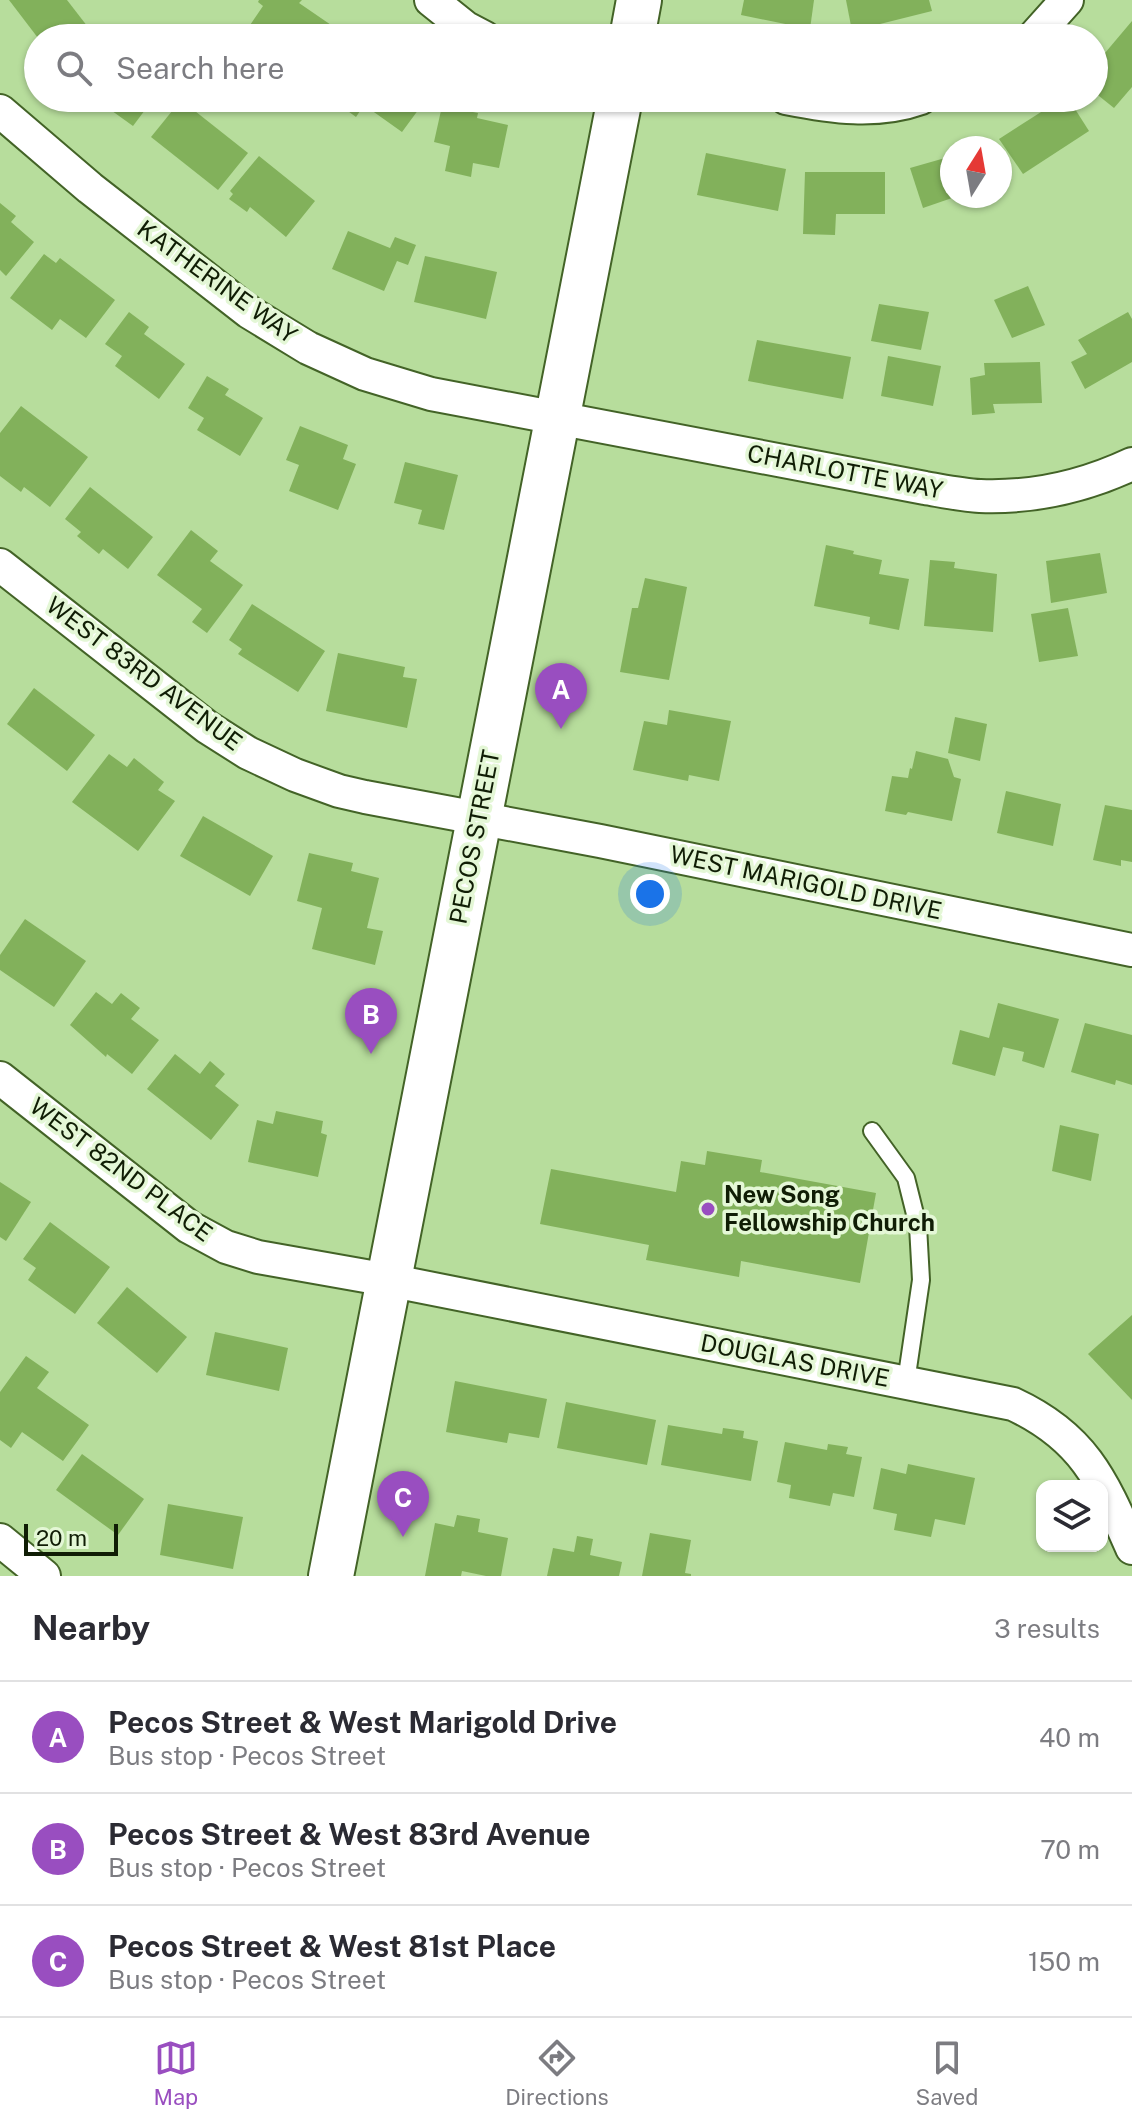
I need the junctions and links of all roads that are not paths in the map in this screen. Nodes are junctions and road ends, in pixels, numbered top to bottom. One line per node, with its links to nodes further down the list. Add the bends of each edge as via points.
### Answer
1 (431, 0): 4 (street)
2 (639, 0): 5 (main road)
3 (1067, 0): 6 (street)
4 (461, 24)
5 (635, 24)
6 (1046, 24)
7 (0, 111): 9 (street, KATHERINE WAY, via 249,312 308,348 365,374 431,394)
8 (617, 112): 9 (main road, PECOS STREET)
9 (557, 417): 10 (street, CHARLOTTE WAY, via 977,496 1067,488); 12 (main road, PECOS STREET)
10 (1132, 464)
11 (0, 565): 12 (street, WEST 83RD AVENUE, via 207,727 248,753 339,791)
12 (479, 818): 13 (street, WEST MARIGOLD DRIVE); 16 (main road, PECOS STREET)
13 (1132, 950)
14 (0, 1078): 16 (street, WEST 82ND PLACE, via 189,1227 226,1247)
15 (872, 1131): 17 (lane, via 906,1178 918,1226 921,1280)
16 (388, 1280): 17 (street, DOUGLAS DRIVE); 21 (main road, PECOS STREET)
17 (906, 1382): 19 (street, DOUGLAS DRIVE, via 1013,1404 1054,1427 1091,1465)
18 (0, 1540): 20 (street)
19 (1132, 1548)
20 (44, 1576)
21 (331, 1576)

